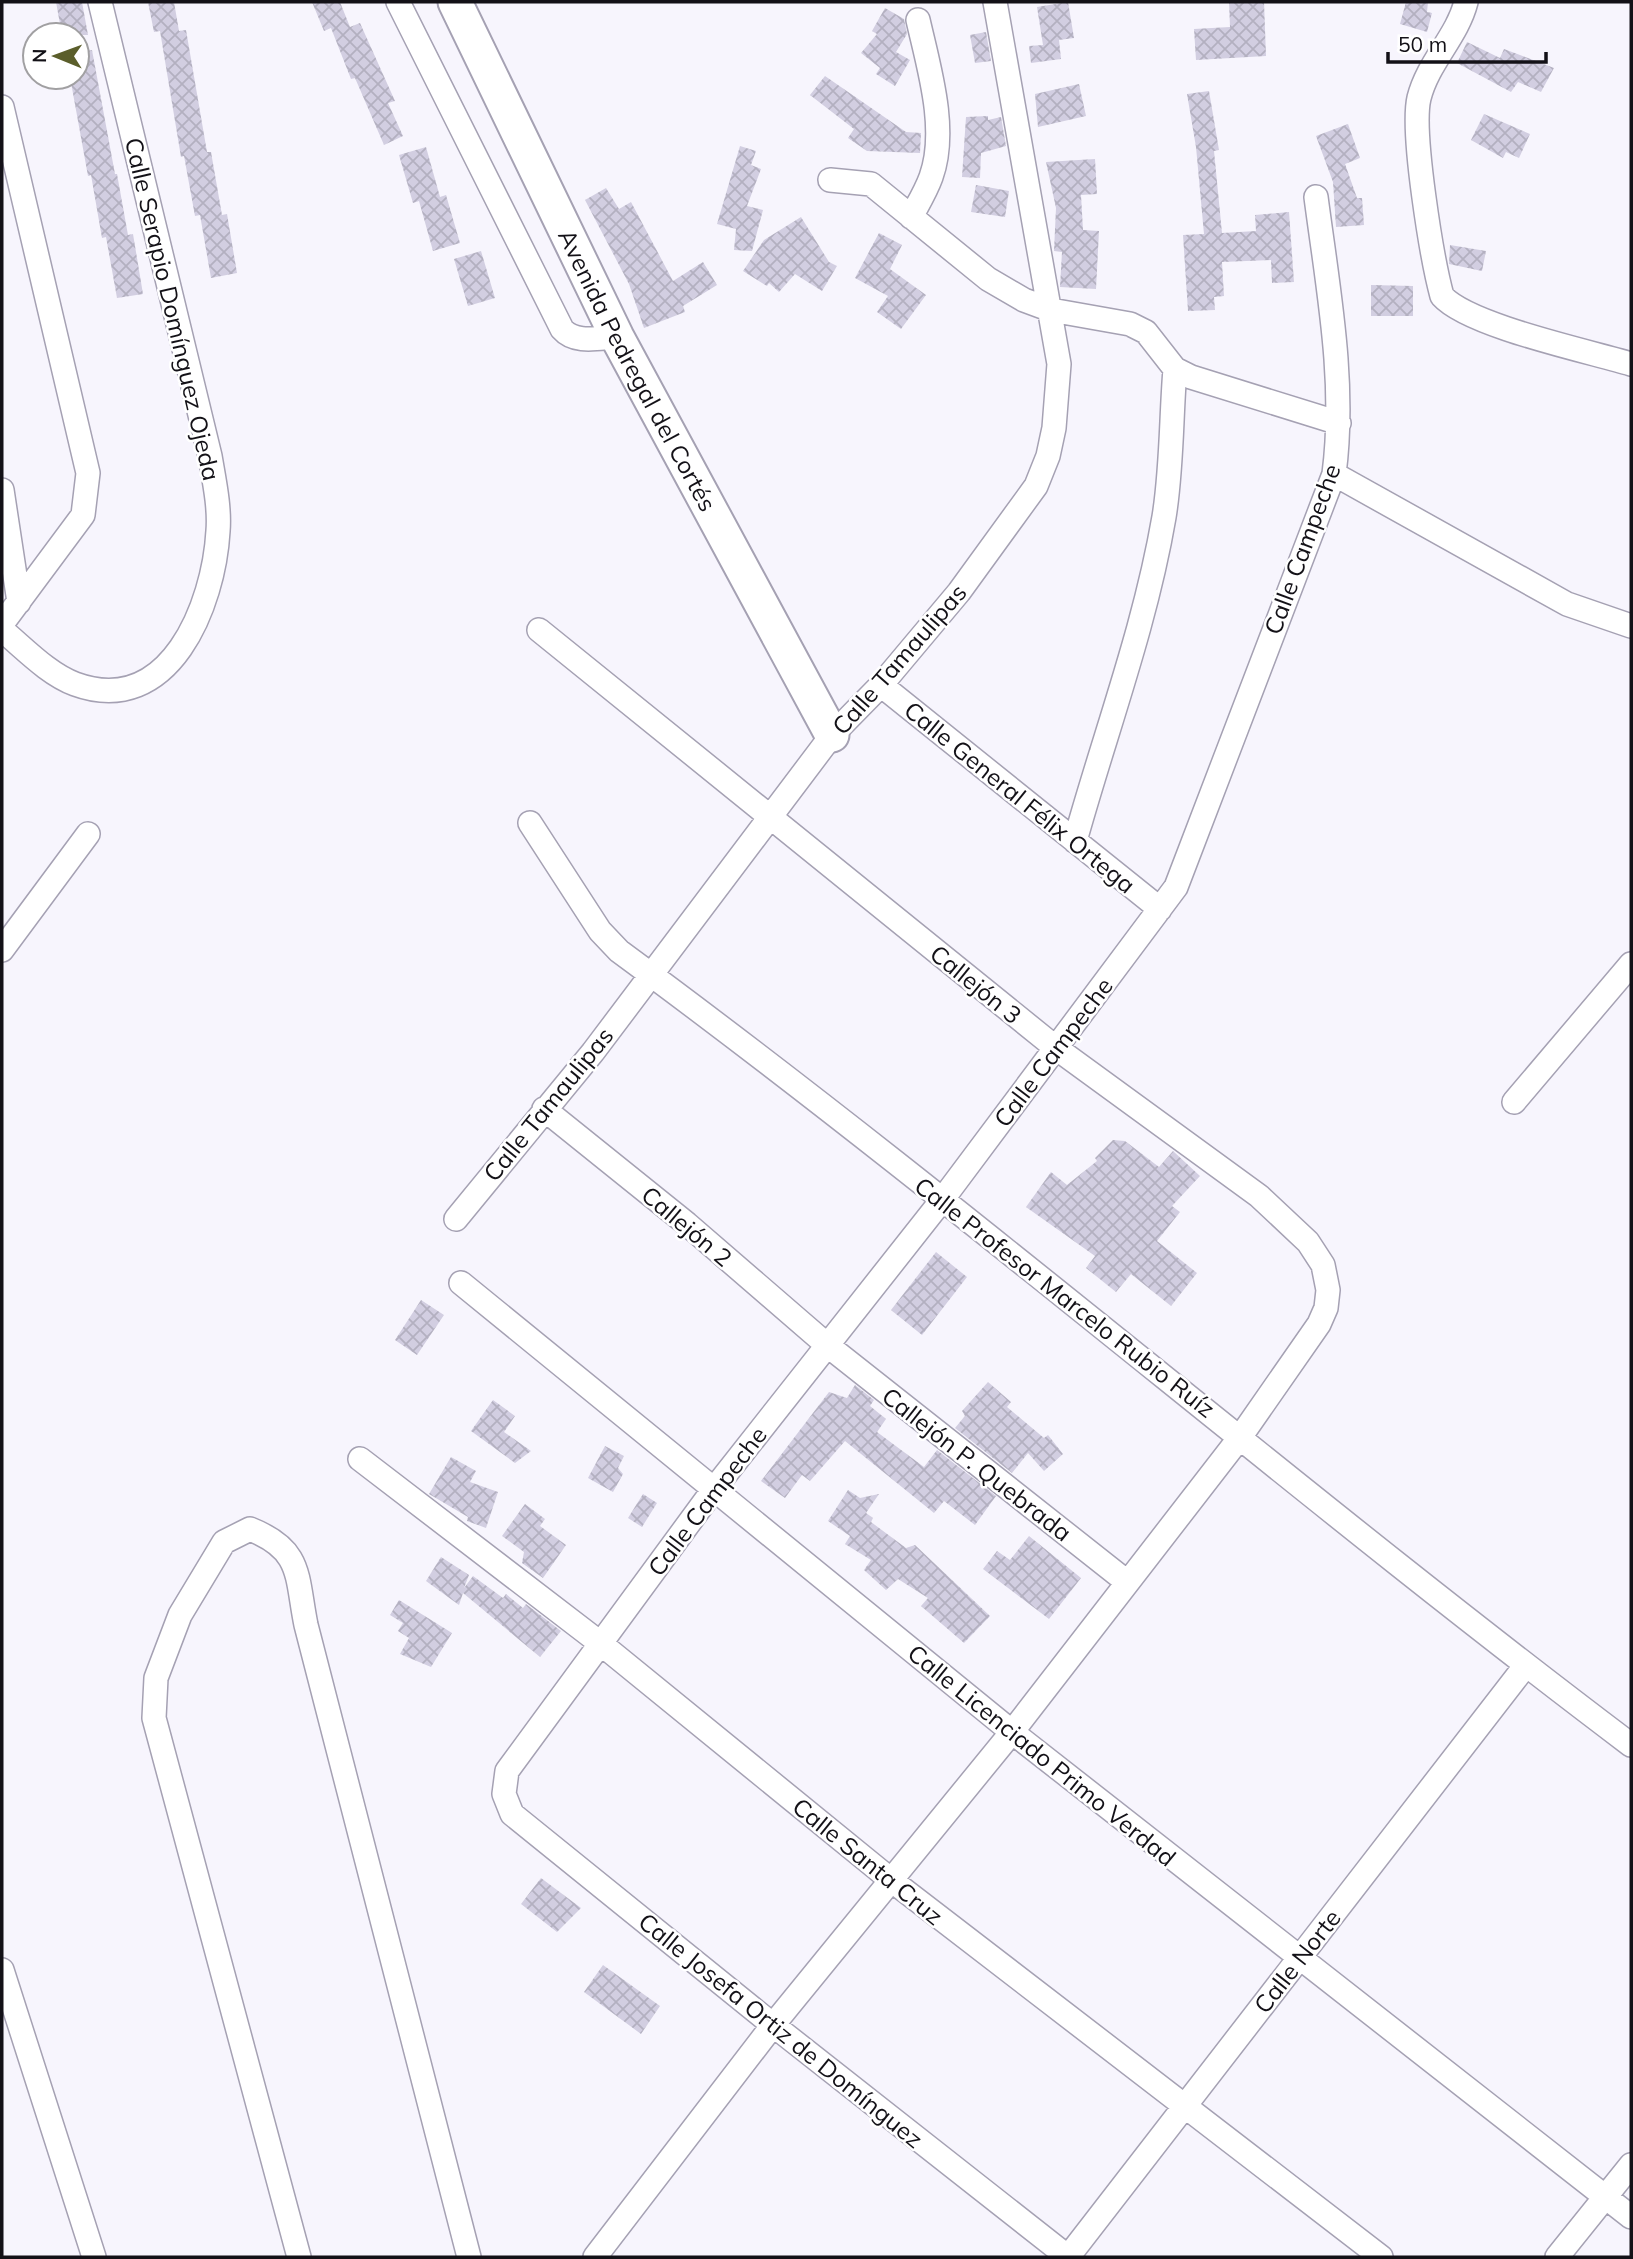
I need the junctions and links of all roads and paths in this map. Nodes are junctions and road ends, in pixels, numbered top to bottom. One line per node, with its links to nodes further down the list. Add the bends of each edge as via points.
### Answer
1 (100, 2): 21 (street, Calle Serapio Domínguez Ojeda, via 211,456 218,530 203,606 193,629 182,650 144,680 113,688 76,684)
2 (398, 2): 12 (street, via 562,329 579,339)
3 (455, 2): 12 (street, Avenida Pedregal del Cortés)
4 (995, 2): 11 (street, Calle Tamaulipas)
5 (1466, 2): 13 (street, via 1429,71 1419,100 1418,129 1442,296 1476,319)
6 (918, 20): 10 (street, via 938,135 932,176)
7 (2, 107): 18 (street, via 88,473 83,515)
8 (830, 180): 10 (street, via 871,184)
9 (1316, 197): 15 (street, Calle Campeche, via 1336,352)
10 (911, 217): 11 (street, via 988,279)
11 (1051, 310): 14 (street, via 1129,324 1146,332); 23 (street, Calle Tamaulipas, via 1059,364 1058,398 1048,456 1036,486 959,592)
12 (617, 337): 24 (street, Avenida Pedregal del Cortés)
13 (1631, 364)
14 (1175, 369): 15 (street); 28 (street, via 1164,516 1141,621)
15 (1339, 423): 16 (street, Calle Campeche)
16 (1334, 474): 20 (street, via 1567,604); 29 (street, Calle Campeche, via 1186,865)
17 (2, 490): 18 (street)
18 (19, 602): 19 (street)
19 (2, 624)
20 (1631, 626)
21 (2, 630)
22 (539, 630): 25 (street, Callejón 3)
23 (881, 685): 24 (street, Calle Tamaulipas); 28 (street, Calle General Félix Ortega)
24 (832, 735): 25 (street, Calle Tamaulipas)
25 (769, 816): 32 (street, Calle Tamaulipas); 33 (street, Callejón 3)
26 (530, 823): 32 (street, Calle Profesor Marcelo Rubio Ruíz, via 600,931)
27 (88, 834): 30 (street)
28 (1076, 841): 29 (street, Calle General Félix Ortega)
29 (1160, 909): 33 (street, Calle Campeche)
30 (2, 950)
31 (1631, 964): 34 (street)
32 (650, 973): 35 (street, Calle Tamaulipas, via 593,1052); 36 (street, Calle Profesor Marcelo Rubio Ruíz)
33 (1056, 1048): 36 (street, Calle Campeche); 40 (street, Callejón 3, via 1259,1196 1308,1242 1323,1265 1328,1290 1319,1324)
34 (1514, 1102)
35 (544, 1109): 37 (street, Calle Tamaulipas); 39 (street, Callejón 2)
36 (942, 1200): 39 (street, Calle Campeche); 40 (street, Calle Profesor Marcelo Rubio Ruíz)
37 (456, 1219)
38 (461, 1283): 42 (street, Calle Licenciado Primo Verdad)
39 (827, 1345): 42 (street, Calle Campeche); 43 (street, Callejón P. Quebrada)
40 (1241, 1436): 43 (street, Callejón 3); 45 (street, Calle Profesor Marcelo Rubio Ruíz)
41 (360, 1458): 44 (street, Calle Santa Cruz)
42 (715, 1489): 44 (street, Calle Campeche); 46 (street, Calle Licenciado Primo Verdad)
43 (1127, 1582): 46 (street, Callejón 3)
44 (600, 1643): 48 (street, Calle Campeche, via 507,1771); 49 (street, Calle Santa Cruz)
45 (1525, 1665): 47 (street, Calle Profesor Marcelo Rubio Ruíz); 50 (street, Calle Norte)
46 (1012, 1732): 49 (street, Callejón 3); 50 (street, Calle Licenciado Primo Verdad)
47 (1631, 1745)
48 (504, 1794): 52 (street, Calle Josefa Ortiz de Domínguez, via 512,1814)
49 (891, 1881): 52 (street, Callejón 3); 53 (street, Calle Santa Cruz)
50 (1298, 1959): 53 (street, Calle Norte); 55 (street, Calle Licenciado Primo Verdad)
51 (2, 1970): 57 (street)
52 (773, 2025): 60 (street, Callejón 3); 61 (street, Calle Josefa Ortiz de Domínguez)
53 (1185, 2106): 61 (street, Calle Norte); 62 (street, Calle Santa Cruz)
54 (1631, 2165): 55 (street)
55 (1606, 2197): 56 (street, Calle Licenciado Primo Verdad); 63 (street)
56 (1631, 2217)
57 (94, 2257)
58 (299, 2257): 59 (street, via 154,1718 156,1678 180,1615 224,1542 250,1529 275,1539 293,1558 306,1625)
59 (469, 2257)
60 (595, 2257)
61 (1068, 2257)
62 (1381, 2257)
63 (1557, 2257)

